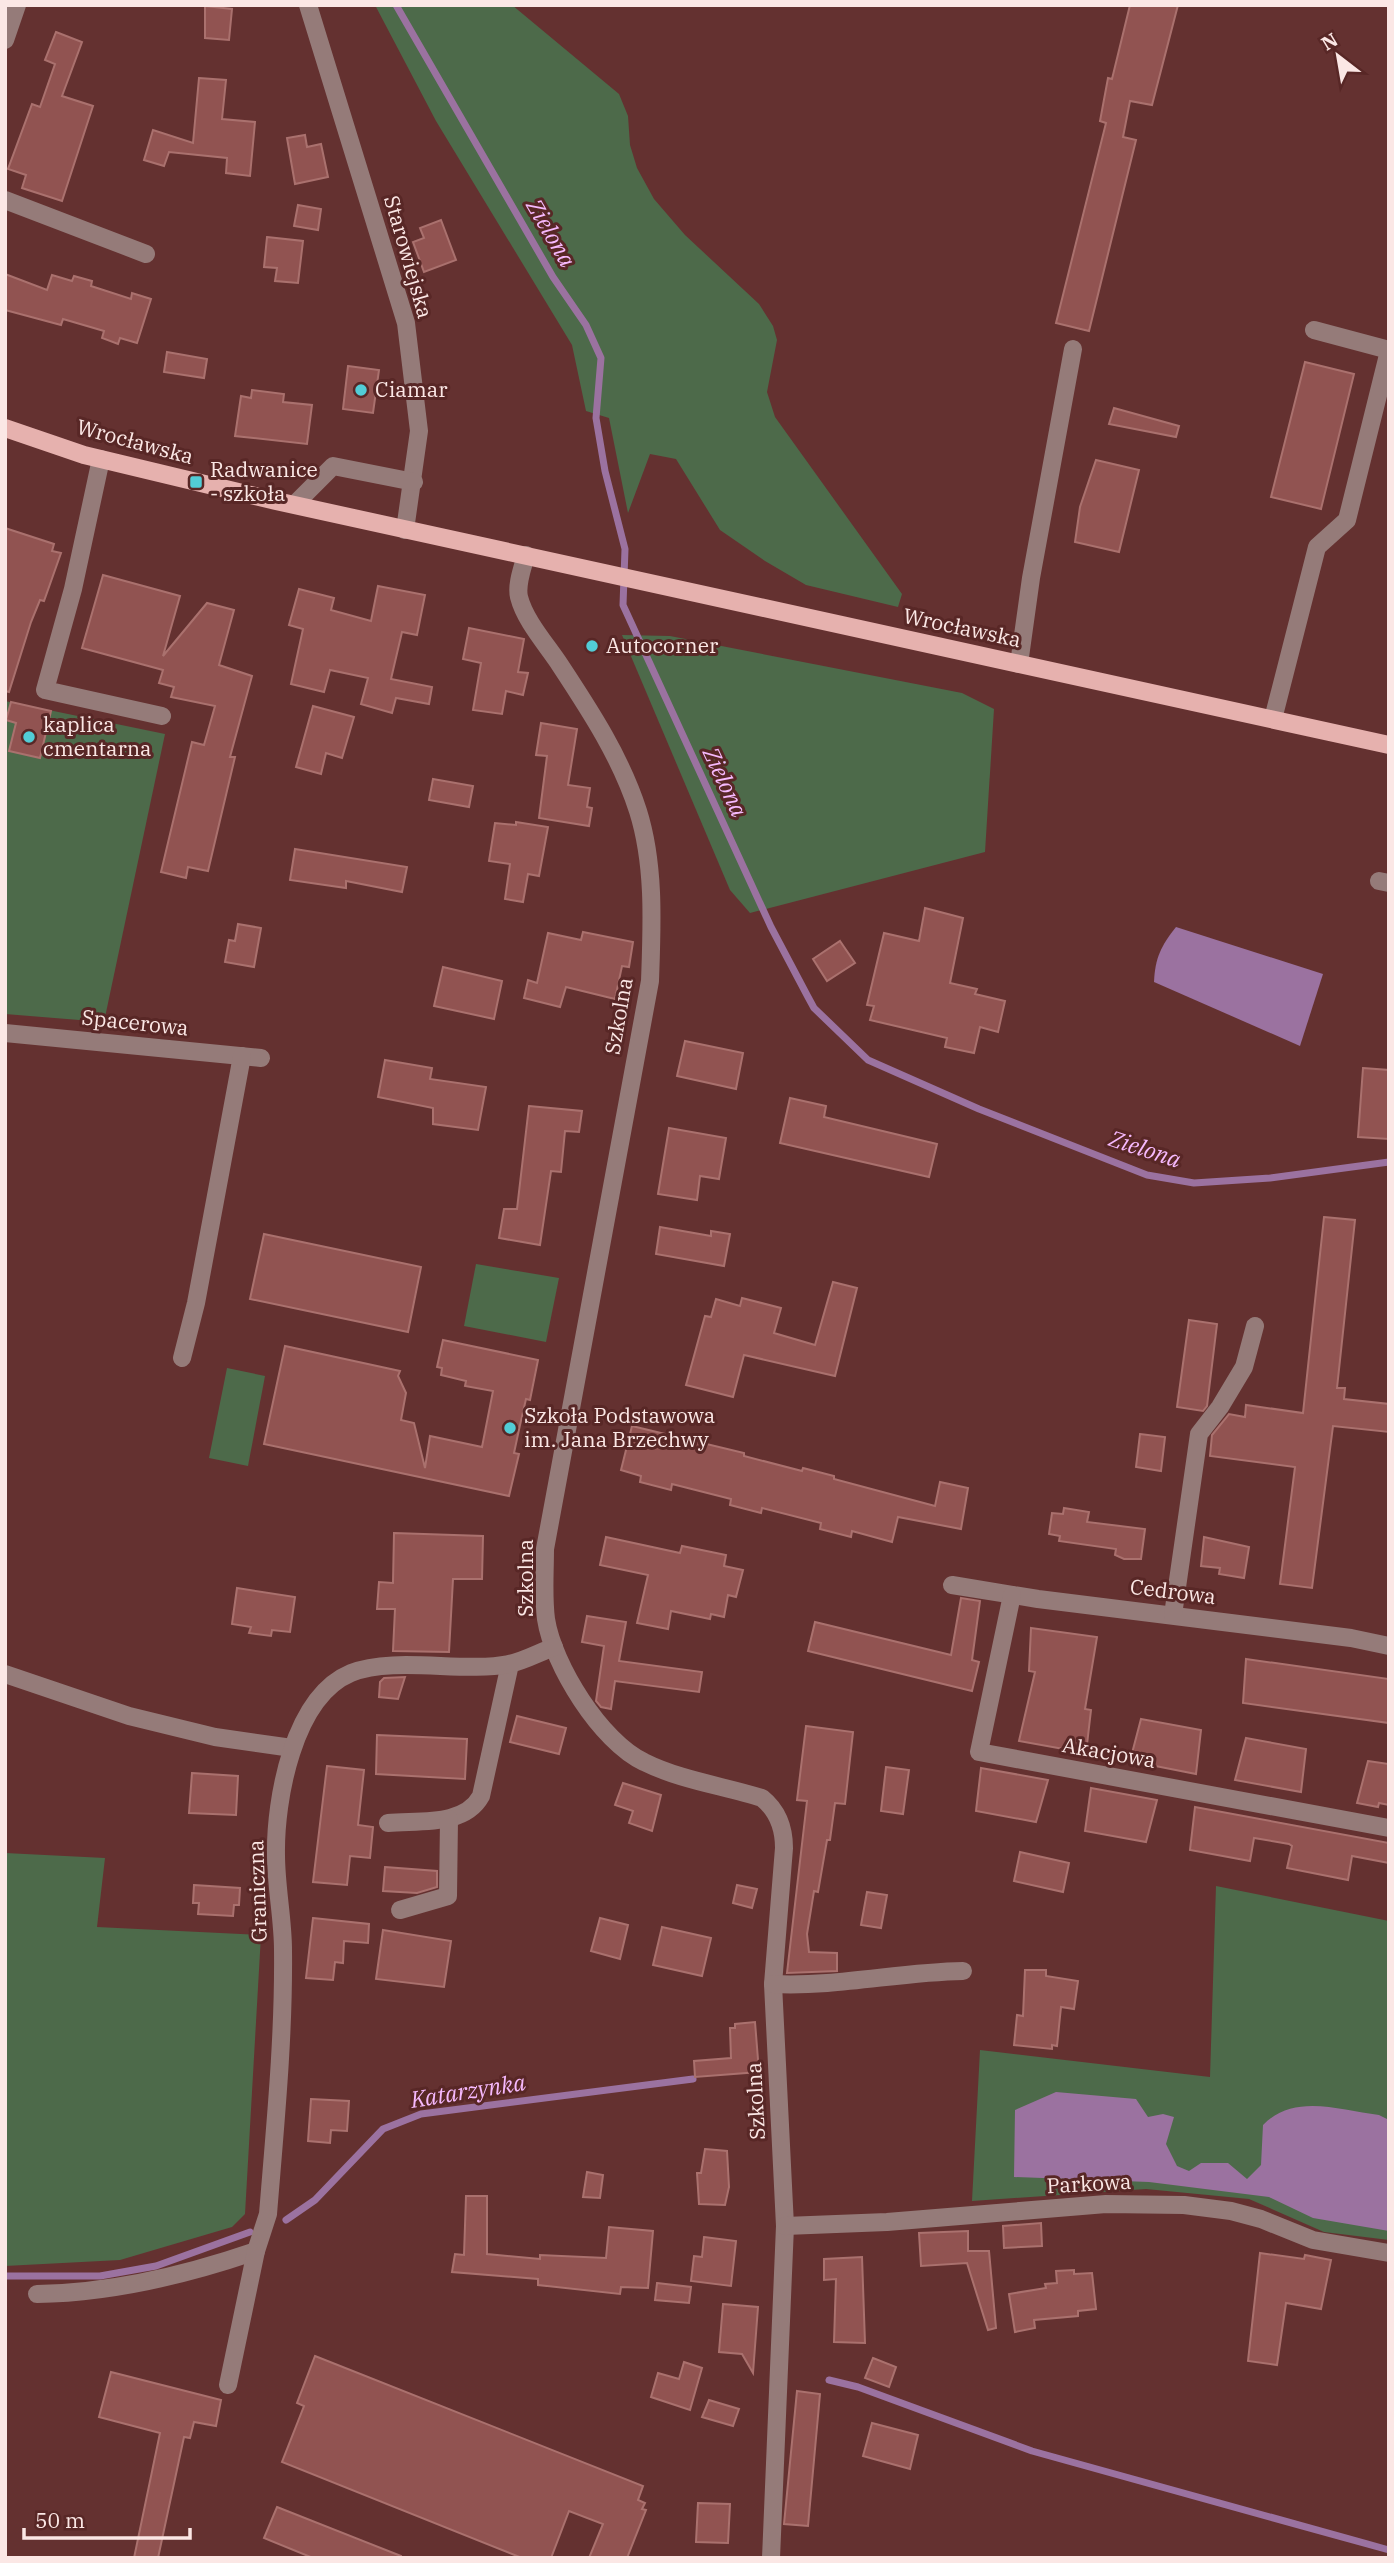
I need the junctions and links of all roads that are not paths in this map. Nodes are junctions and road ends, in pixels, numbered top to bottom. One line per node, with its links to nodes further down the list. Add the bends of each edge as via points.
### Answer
1 (18, 5): 3 (street)
2 (305, 6): 11 (street, Starowiejska, via 405,323 419,431)
3 (5, 40)
4 (5, 200): 5 (street)
5 (146, 254)
6 (1314, 330): 8 (street)
7 (1073, 349): 15 (street)
8 (1389, 351): 17 (street, via 1347,520 1317,547)
9 (5, 428): 10 (main road, Wrocławska)
10 (101, 459): 12 (main road, Wrocławska); 16 (street, via 45,690)
11 (414, 482): 12 (street, via 333,466); 13 (street, Starowiejska)
12 (295, 504): 13 (main road, Wrocławska)
13 (405, 530): 14 (main road, Wrocławska)
14 (526, 555): 15 (main road, Wrocławska); 28 (street, Szkolna, via 519,596 595,717 639,813 652,925 650,981 545,1549 546,1621)
15 (1019, 664): 17 (main road, Wrocławska)
16 (162, 716)
17 (1273, 719): 18 (main road, Wrocławska)
18 (1389, 745)
19 (5, 1033): 20 (street, Spacerowa)
20 (242, 1056): 21 (street, Spacerowa); 23 (street)
21 (261, 1058)
22 (1255, 1326): 26 (street, via 1244,1367 1199,1434)
23 (182, 1358)
24 (952, 1585): 25 (street, Cedrowa)
25 (1012, 1595): 26 (street, Cedrowa); 34 (street, Akacjowa, via 979,1752)
26 (1173, 1615): 27 (street, Cedrowa)
27 (1389, 1646)
28 (554, 1647): 29 (street, Graniczna); 37 (street, Szkolna, via 585,1704 631,1755 658,1768 762,1798 773,1810 784,1838)
29 (510, 1664): 31 (street, Graniczna, via 351,1673 327,1690); 32 (street, via 481,1796 474,1808)
30 (5, 1674): 31 (street, via 129,1716 215,1737)
31 (292, 1748): 39 (street, Graniczna, via 282,1787 276,1854 283,1950 275,2127 268,2214)
32 (449, 1819): 33 (street); 35 (street, via 448,1896)
33 (388, 1823)
34 (1389, 1828)
35 (400, 1910)
36 (963, 1971): 37 (street, via 817,1986)
37 (773, 1984): 38 (street, Szkolna)
38 (785, 2226): 40 (street, Parkowa, via 1106,2204 1184,2205 1231,2211 1313,2240); 43 (street, Szkolna)
39 (256, 2250): 41 (street, via 131,2285); 42 (street, Graniczna)
40 (1389, 2253)
41 (37, 2294)
42 (229, 2385)
43 (771, 2558)

